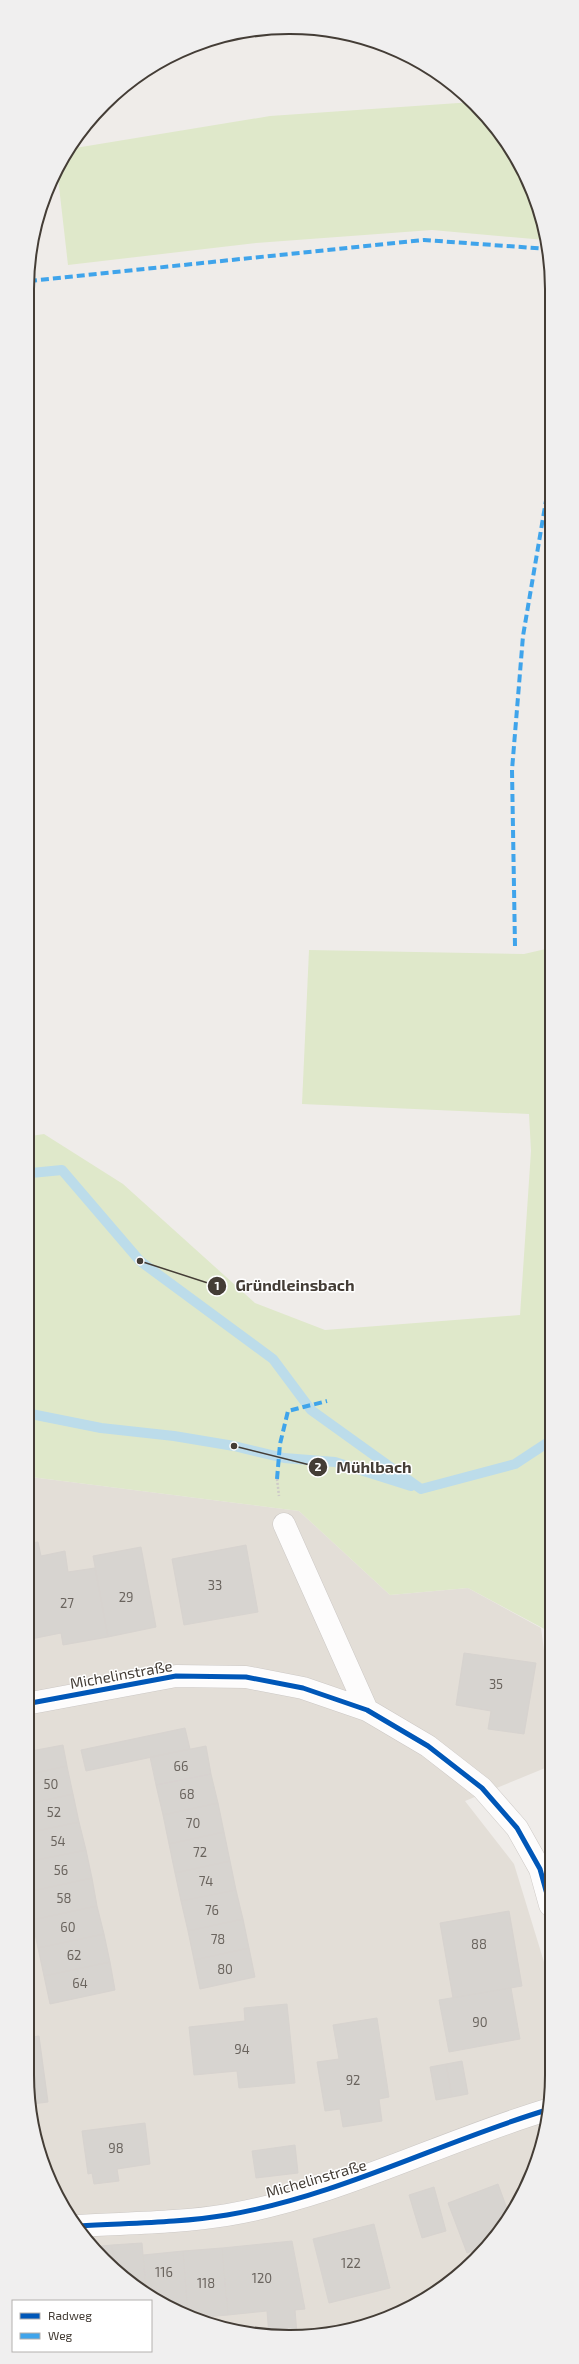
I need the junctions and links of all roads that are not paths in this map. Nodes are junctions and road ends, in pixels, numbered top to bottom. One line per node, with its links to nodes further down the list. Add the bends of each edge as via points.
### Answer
1 (284, 1524): 3 (street)
2 (34, 1702): 3 (street, Michelinstraße, via 176,1676 246,1677 303,1688)
3 (367, 1710): 4 (street, Michelinstraße, via 428,1746 482,1788 517,1828 540,1869)
4 (545, 1887)
5 (542, 2111): 6 (street, Michelinstraße, via 372,2174 227,2215)
6 (84, 2226)

